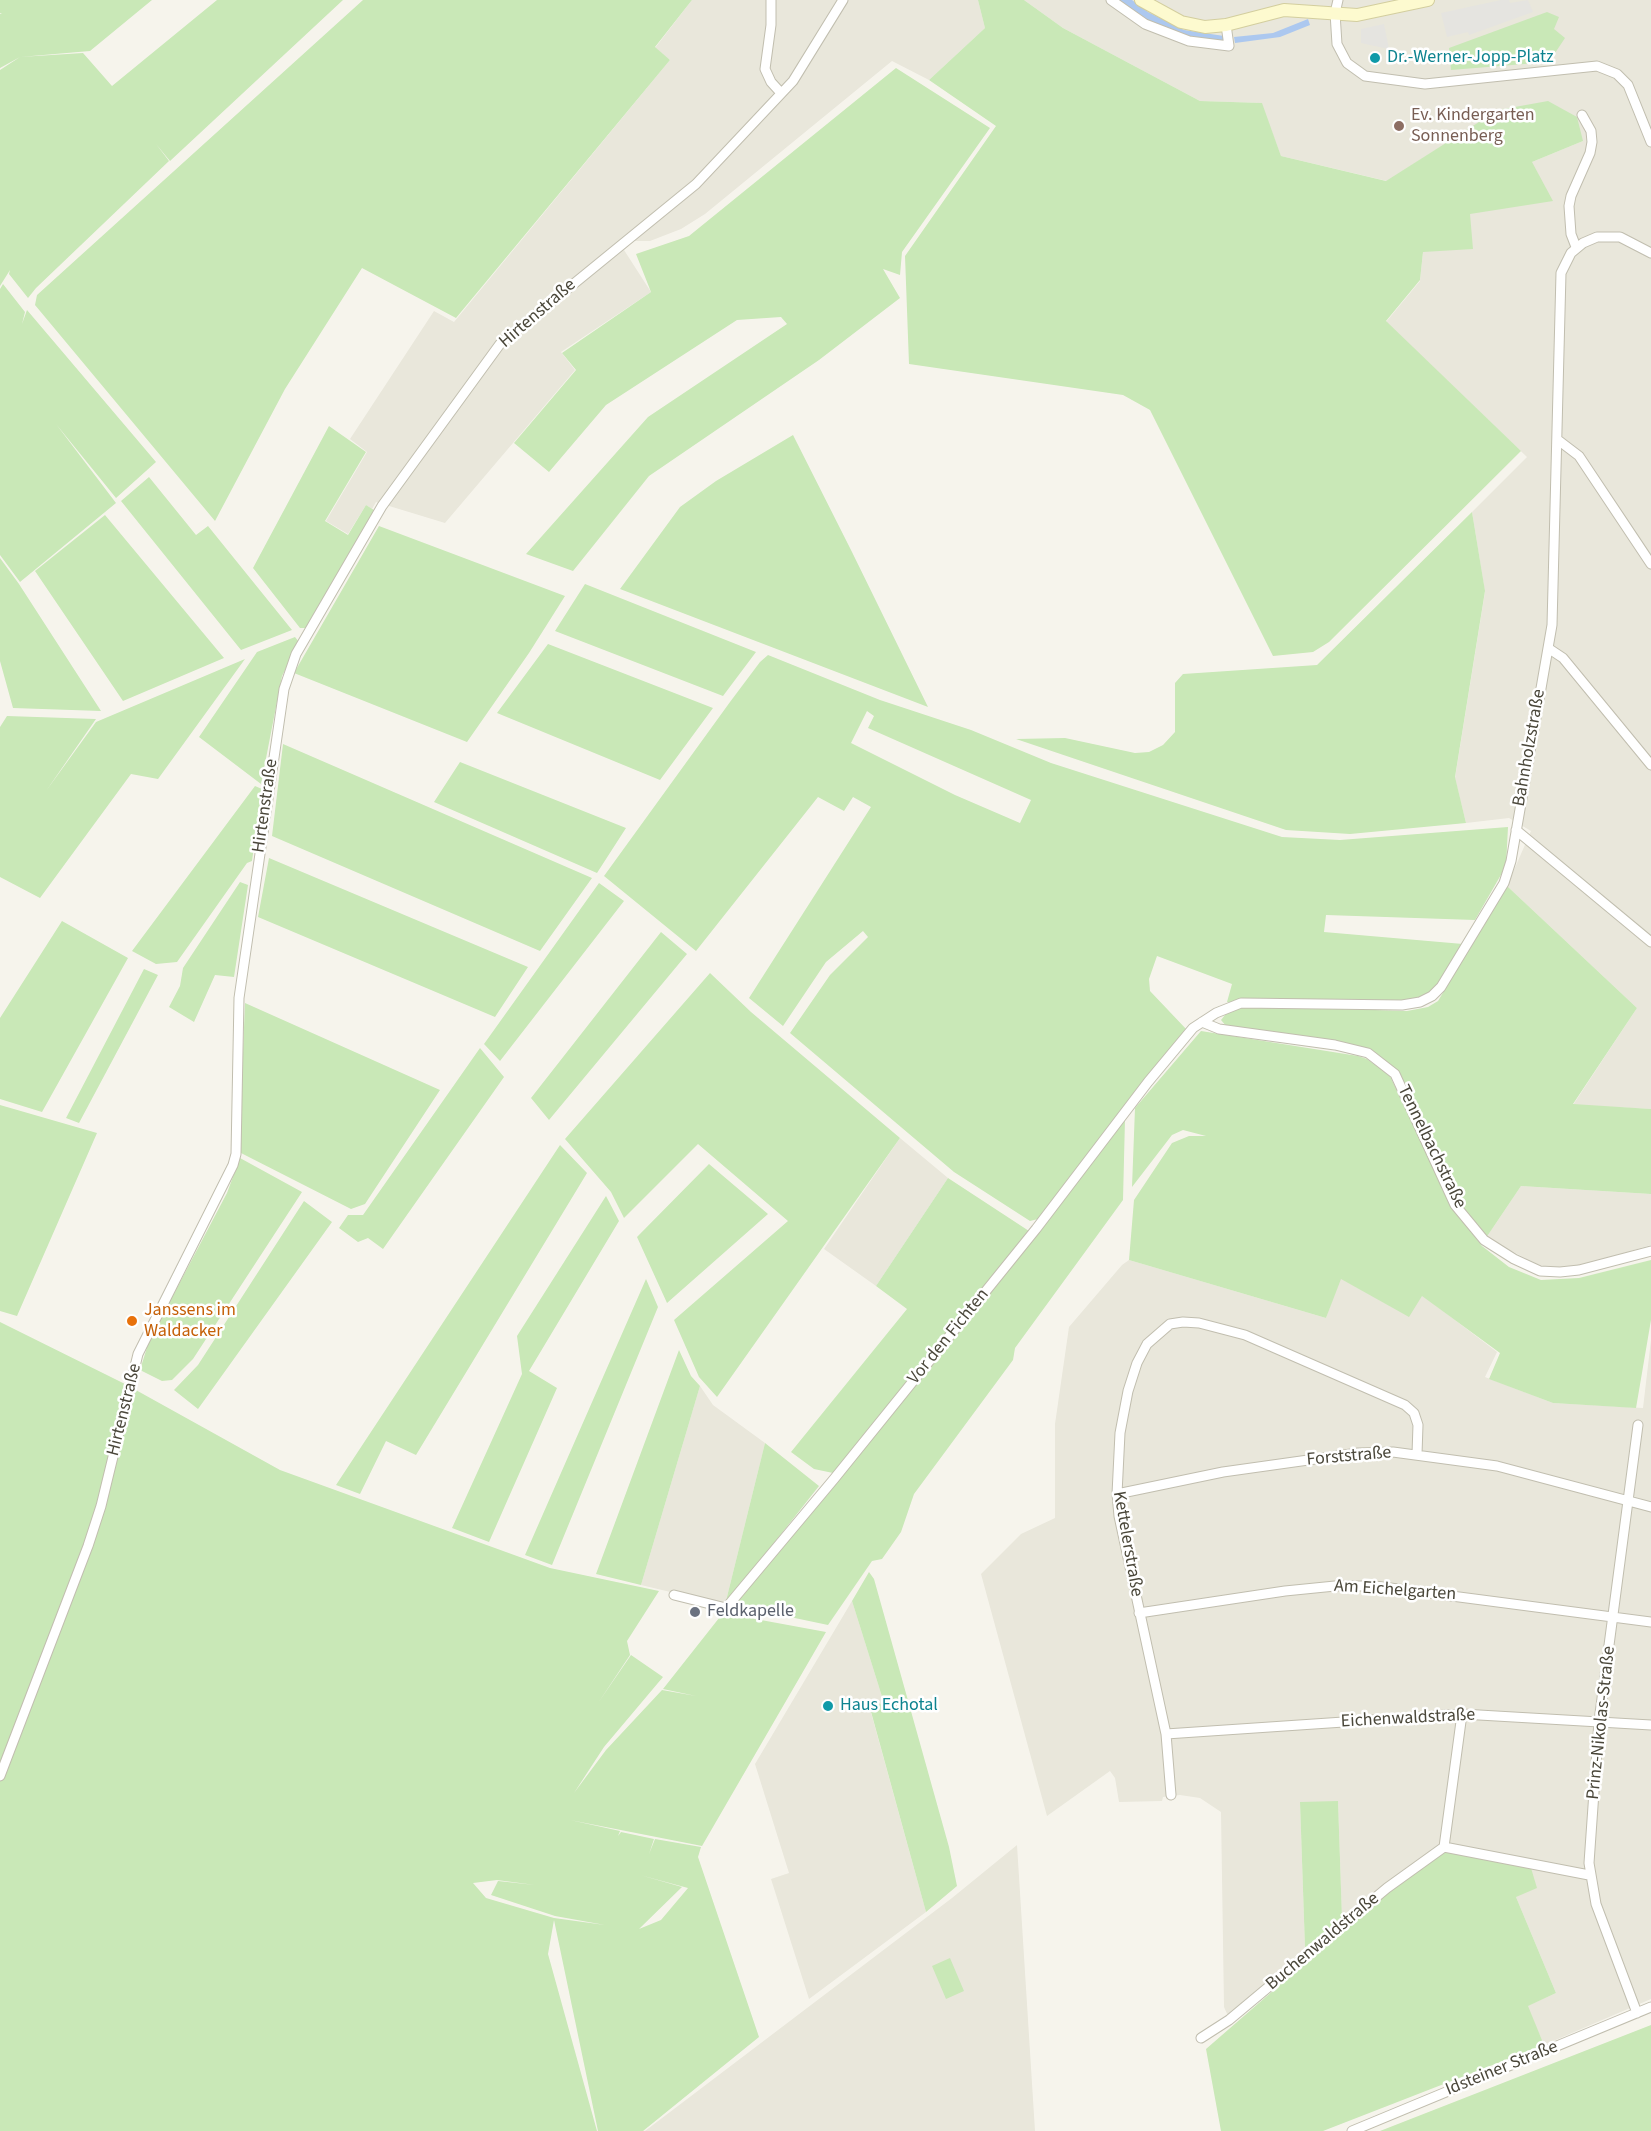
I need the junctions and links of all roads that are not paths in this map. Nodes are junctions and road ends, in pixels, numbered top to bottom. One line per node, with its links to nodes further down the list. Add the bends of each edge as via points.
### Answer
1 (771, 0): 9 (street, via 765,69)
2 (843, 0): 9 (street, Hirtenstraße, via 824,36)
3 (1111, 0): 8 (street, via 1145,24 1189,41 1229,46)
4 (1141, 0): 8 (main road, via 1189,25)
5 (1338, 0): 7 (street)
6 (1428, 0): 7 (main road, via 1363,14)
7 (1335, 13): 8 (main road, via 1284,10); 11 (street, via 1337,44 1343,57 1359,73 1372,79 1425,84 1584,66 1610,71 1623,79 1632,92)
8 (1226, 25)
9 (781, 93): 35 (street, Hirtenstraße, via 696,184 500,344 382,506 296,654 280,712 239,998 236,1154 138,1354 88,1546)
10 (1582, 115): 12 (street, via 1592,142 1569,206)
11 (1651, 142)
12 (1576, 247): 13 (street, via 1589,239 1612,236); 14 (street, Bahnholzstraße, via 1563,266 1560,280)
13 (1651, 254)
14 (1558, 440): 15 (street, via 1579,456); 16 (street, Bahnholzstraße, via 1555,603)
15 (1651, 564)
16 (1548, 648): 17 (street, via 1563,658); 18 (street, Bahnholzstraße)
17 (1651, 765)
18 (1516, 830): 19 (street); 20 (street, Bahnholzstraße, via 1504,883 1451,972 1432,996 1402,1005 1240,1003)
19 (1651, 942)
20 (1203, 1022): 21 (street, Tennelbachstraße, via 1219,1029 1368,1053 1395,1074 1455,1205 1484,1240 1514,1259 1540,1271 1560,1272); 27 (street, Vor den Fichten, via 1193,1028 1148,1082 1016,1254 726,1608)
21 (1651, 1251)
22 (1638, 1425): 25 (street, Prinz-Nikolas-Straße)
23 (1417, 1454): 24 (street, Forststraße, via 1358,1453 1223,1472); 24 (street, Kettelerstraße, via 1418,1425 1406,1405 1245,1335 1183,1322 1158,1332 1137,1363 1120,1433); 25 (street, Forststraße, via 1497,1466)
24 (1116, 1494): 28 (street, Kettelerstraße)
25 (1628, 1501): 26 (street, Forststraße); 29 (street, Prinz-Nikolas-Straße)
26 (1651, 1507)
27 (674, 1594)
28 (1139, 1613): 29 (street, Am Eichelgarten, via 1335,1586 1375,1586); 34 (street, Kettelerstraße)
29 (1614, 1616): 30 (street, Am Eichelgarten); 32 (street, Prinz-Nikolas-Straße)
30 (1651, 1622)
31 (1462, 1714): 32 (street, Eichenwaldstraße); 34 (street, Eichenwaldstraße); 37 (street)
32 (1599, 1721): 33 (street, Eichenwaldstraße); 38 (street, Prinz-Nikolas-Straße)
33 (1651, 1725)
34 (1166, 1734): 36 (street, Kettelerstraße)
35 (0, 1776)
36 (1171, 1795)
37 (1444, 1847): 38 (street); 41 (street, Buchenwaldstraße, via 1387,1888 1238,2014)
38 (1589, 1875): 40 (street, Prinz-Nikolas-Straße)
39 (1651, 2007): 40 (street, Idsteiner Straße)
40 (1637, 2013): 42 (street, Idsteiner Straße)
41 (1201, 2038)
42 (1352, 2131)

